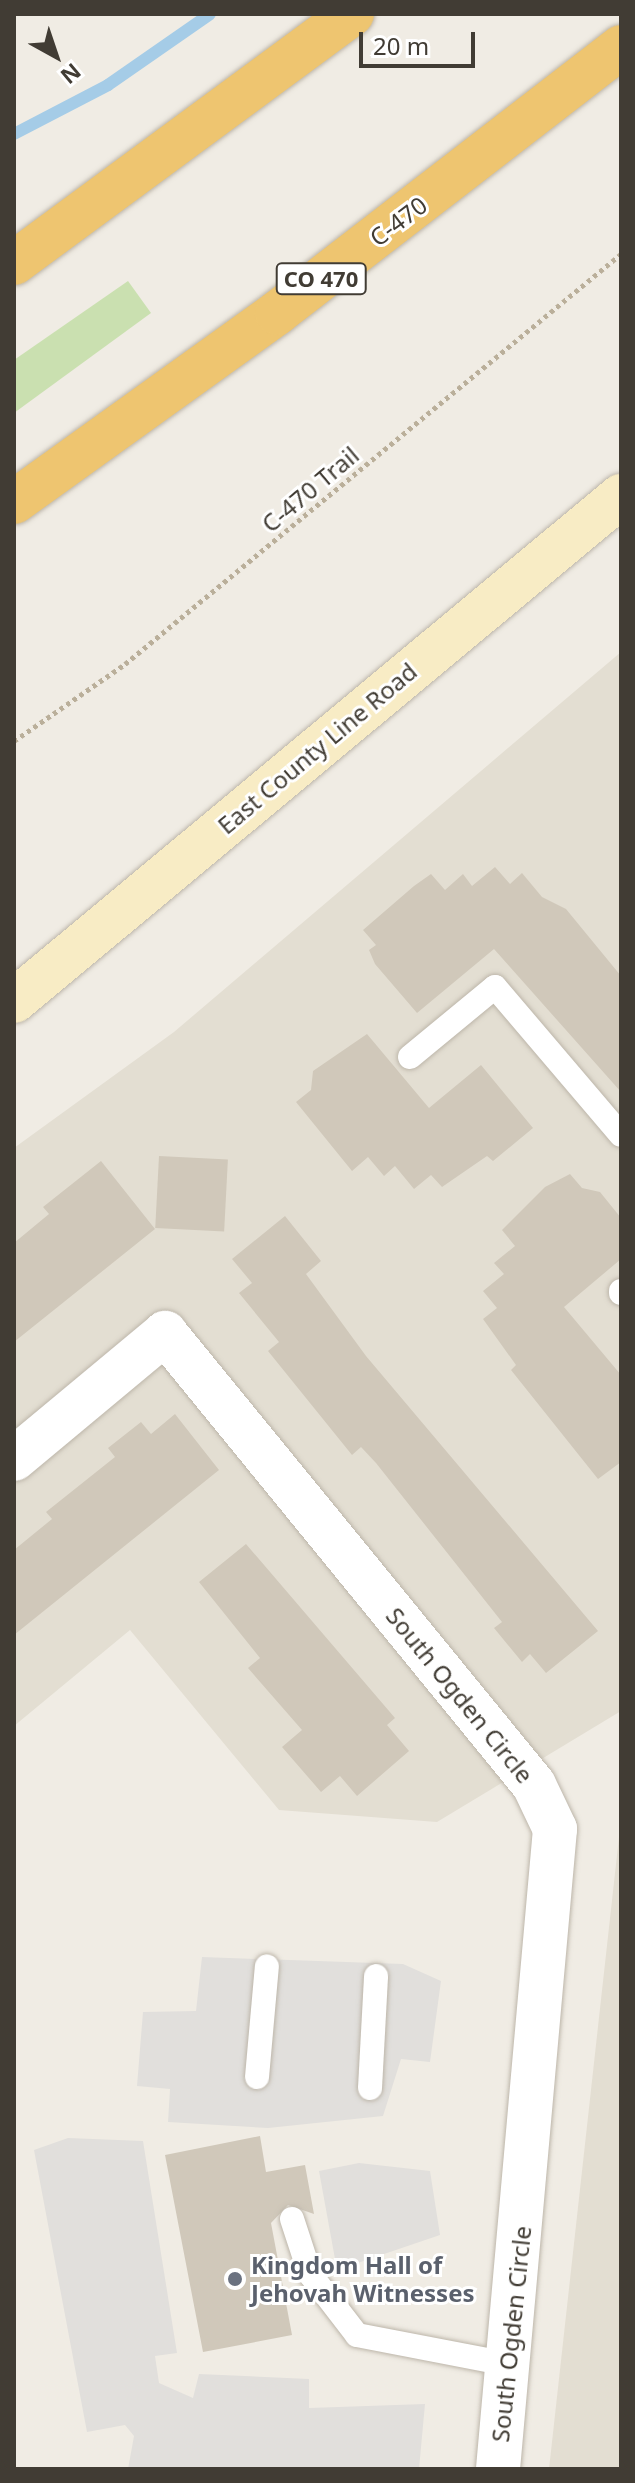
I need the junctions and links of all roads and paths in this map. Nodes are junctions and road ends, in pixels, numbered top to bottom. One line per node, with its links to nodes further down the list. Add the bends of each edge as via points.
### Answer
1 (352, 14): 4 (highway)
2 (621, 47): 6 (highway, C-470 / CO 470, via 277,313)
3 (621, 254): 7 (path, C-470 Trail, via 125,664)
4 (14, 263)
5 (621, 496): 8 (main road, East County Line Road)
6 (14, 502)
7 (14, 741)
8 (14, 1001)
9 (410, 1057): 10 (lane, via 495,987)
10 (621, 1135)
11 (14, 1459): 17 (street, South Ogden Circle, via 165,1333 534,1785 555,1829)
12 (267, 1966): 14 (lane)
13 (376, 1976): 15 (lane)
14 (257, 2077)
15 (370, 2088)
16 (292, 2219): 17 (lane, via 310,2274 357,2335)
17 (508, 2364): 18 (street, South Ogden Circle)
18 (498, 2469)

